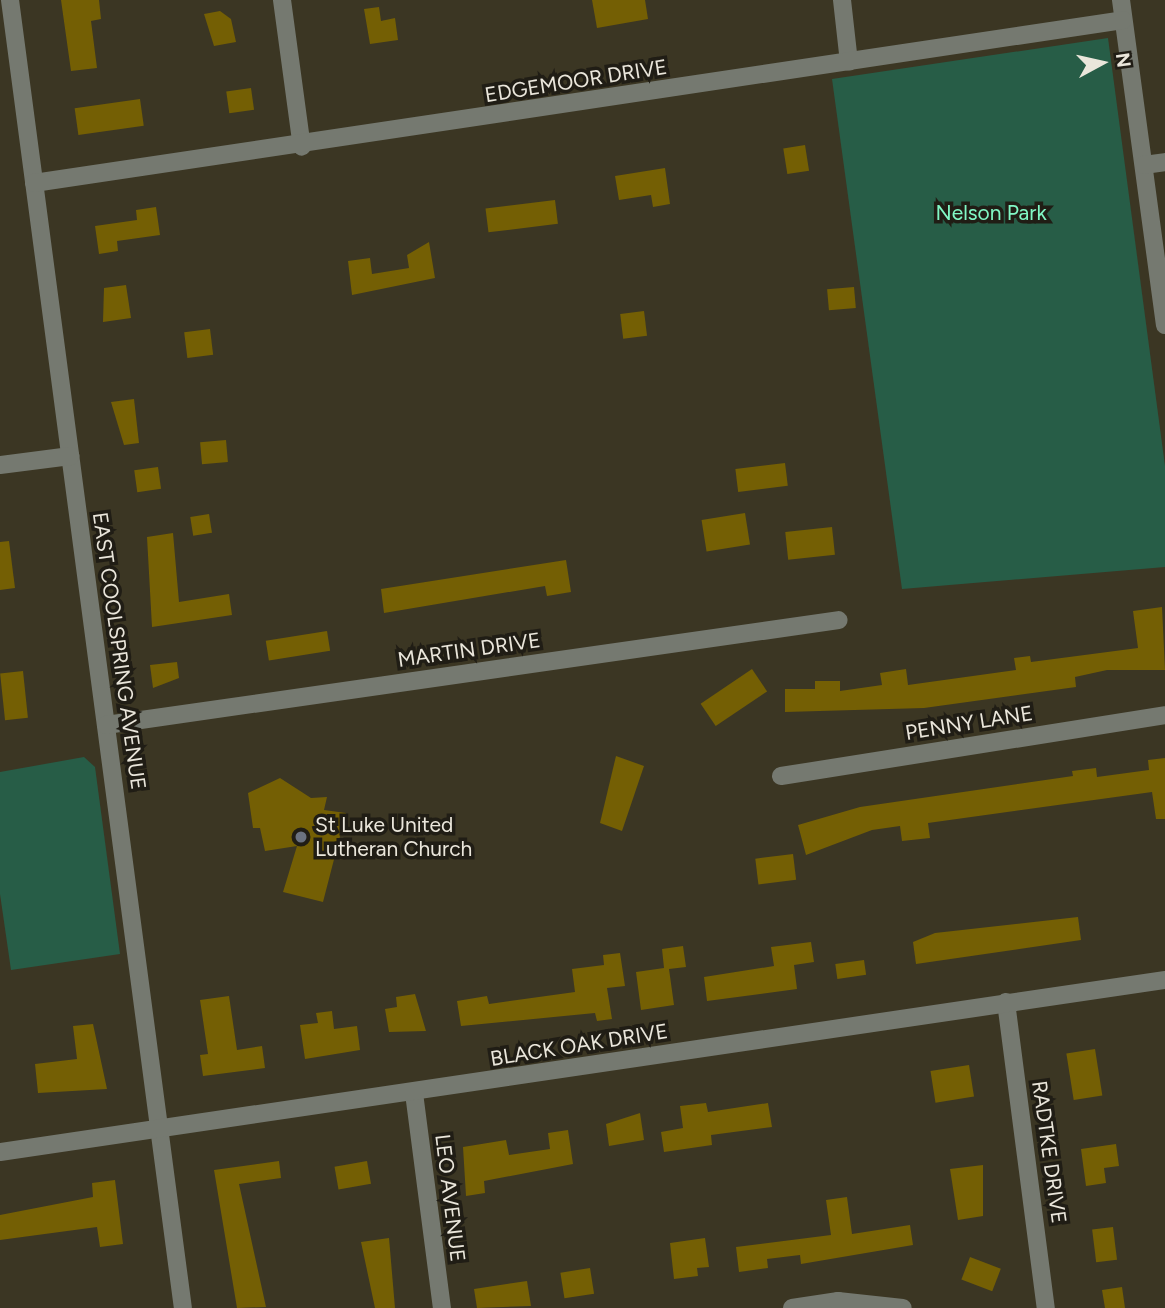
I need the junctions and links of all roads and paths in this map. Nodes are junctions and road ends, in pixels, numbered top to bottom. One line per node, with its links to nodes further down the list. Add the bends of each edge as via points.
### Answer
1 (10, 0): 10 (street, EAST COOLSPRING AVENUE)
2 (282, 0): 7 (street)
3 (842, 0): 6 (street)
4 (1121, 0): 5 (street)
5 (1123, 20): 6 (street, EDGEMOOR DRIVE); 9 (street)
6 (849, 62): 7 (street, EDGEMOOR DRIVE)
7 (302, 146): 10 (street, EDGEMOOR DRIVE)
8 (1165, 162): 9 (street)
9 (1144, 165): 11 (street)
10 (34, 183): 12 (street, EAST COOLSPRING AVENUE)
11 (1165, 325)
12 (70, 456): 13 (street); 16 (street, EAST COOLSPRING AVENUE)
13 (0, 465)
14 (839, 620): 16 (street, MARTIN DRIVE)
15 (1165, 715): 17 (street, PENNY LANE)
16 (106, 725): 21 (street, EAST COOLSPRING AVENUE)
17 (781, 776)
18 (1165, 981): 19 (street, BLACK OAK DRIVE)
19 (1006, 1002): 20 (street, BLACK OAK DRIVE); 27 (street, RADTKE DRIVE)
20 (414, 1093): 21 (street, BLACK OAK DRIVE); 24 (street, LEO AVENUE)
21 (160, 1130): 22 (street, BLACK OAK DRIVE); 23 (street, EAST COOLSPRING AVENUE)
22 (0, 1152)
23 (183, 1308)
24 (442, 1308)
25 (792, 1308): 26 (street, via 838,1301)
26 (904, 1308)
27 (1046, 1308)

